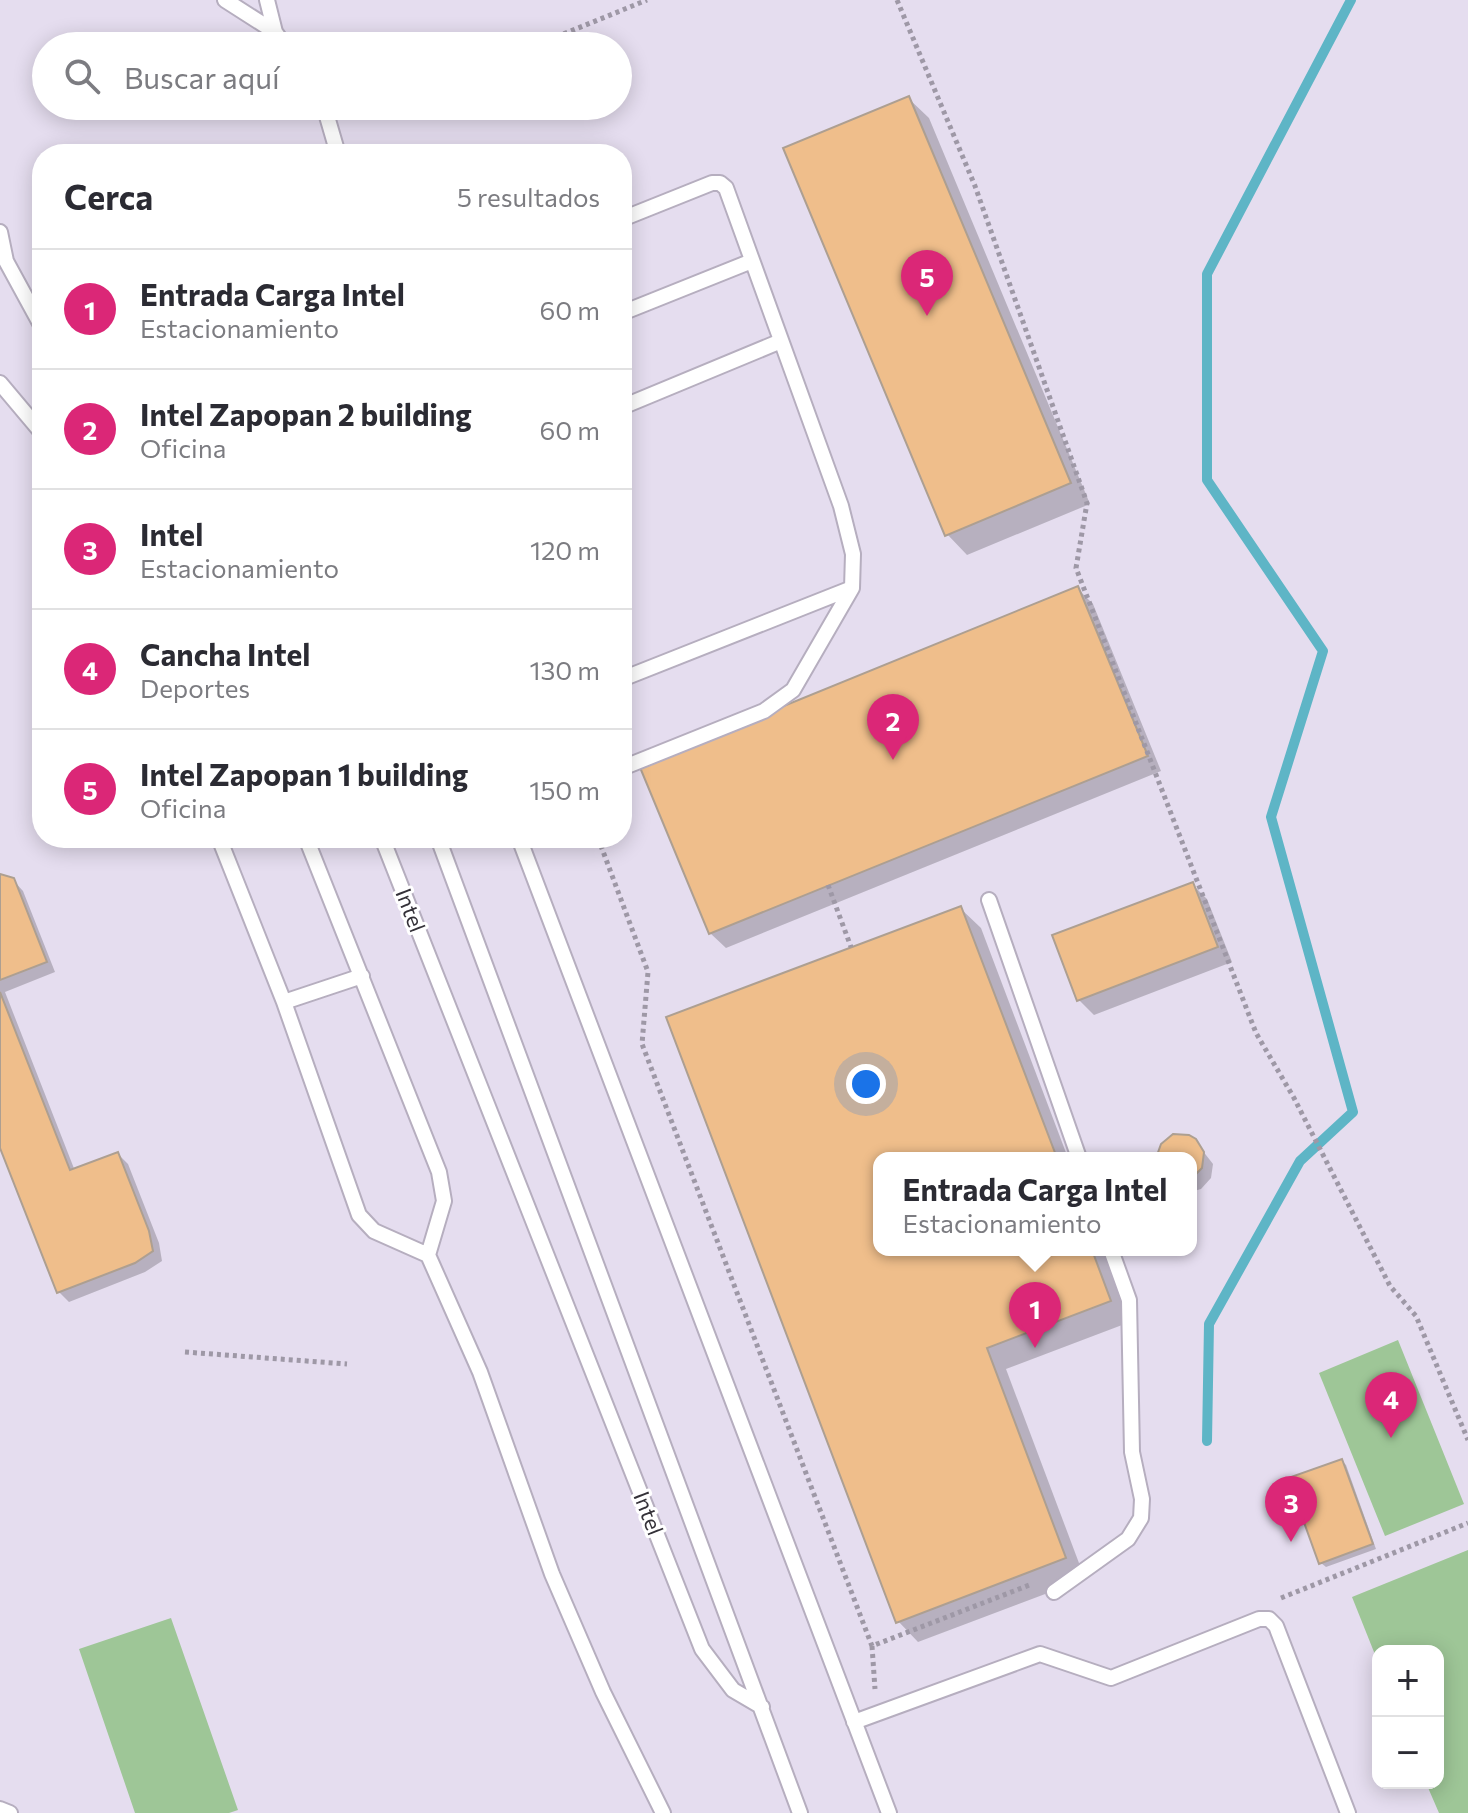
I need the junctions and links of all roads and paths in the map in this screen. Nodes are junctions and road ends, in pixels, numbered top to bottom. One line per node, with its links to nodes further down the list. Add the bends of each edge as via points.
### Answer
1 (225, 0): 5 (lane)
2 (267, 0): 5 (lane)
3 (647, 0): 6 (path)
4 (897, 0): 37 (path, via 975,186 1087,503 1076,568 1256,1033 1390,1286 1416,1316)
5 (275, 32)
6 (568, 32)
7 (328, 120): 8 (lane)
8 (335, 144)
9 (632, 215): 11 (lane, via 720,183)
10 (0, 232): 12 (lane, via 6,261)
11 (752, 261): 13 (lane); 14 (lane)
12 (32, 309)
13 (632, 309)
14 (781, 341): 16 (lane); 18 (lane, via 841,506 853,554)
15 (0, 383): 17 (lane)
16 (632, 403)
17 (32, 421)
18 (852, 588): 19 (lane); 20 (lane, via 793,690 764,711)
19 (632, 675)
20 (632, 764)
21 (223, 848): 31 (lane)
22 (310, 848): 30 (lane)
23 (386, 848): 43 (lane, Intel, via 702,1649 733,1690)
24 (442, 848): 43 (lane, Intel)
25 (523, 848): 44 (lane)
26 (602, 848): 41 (path, via 648,972 642,1044)
27 (828, 885): 29 (path)
28 (989, 900): 32 (lane)
29 (851, 947)
30 (362, 976): 31 (lane); 33 (lane, via 439,1172 444,1201)
31 (284, 1002): 33 (lane, via 359,1215 374,1231)
32 (1077, 1152)
33 (428, 1255): 47 (lane, via 480,1372 552,1574)
34 (1113, 1256): 39 (lane, via 1129,1300 1132,1452 1141,1518 1128,1539)
35 (185, 1352): 36 (path)
36 (347, 1364)
37 (1468, 1440)
38 (1468, 1523): 40 (path)
39 (1050, 1586): 41 (path)
40 (1279, 1599)
41 (872, 1646): 42 (path)
42 (876, 1695)
43 (762, 1707): 48 (lane)
44 (854, 1722): 49 (lane); 50 (lane, via 1040,1654 1111,1678 1269,1619)
45 (0, 1809): 46 (lane)
46 (10, 1813)
47 (663, 1813)
48 (800, 1813)
49 (889, 1813)
50 (1348, 1813)

